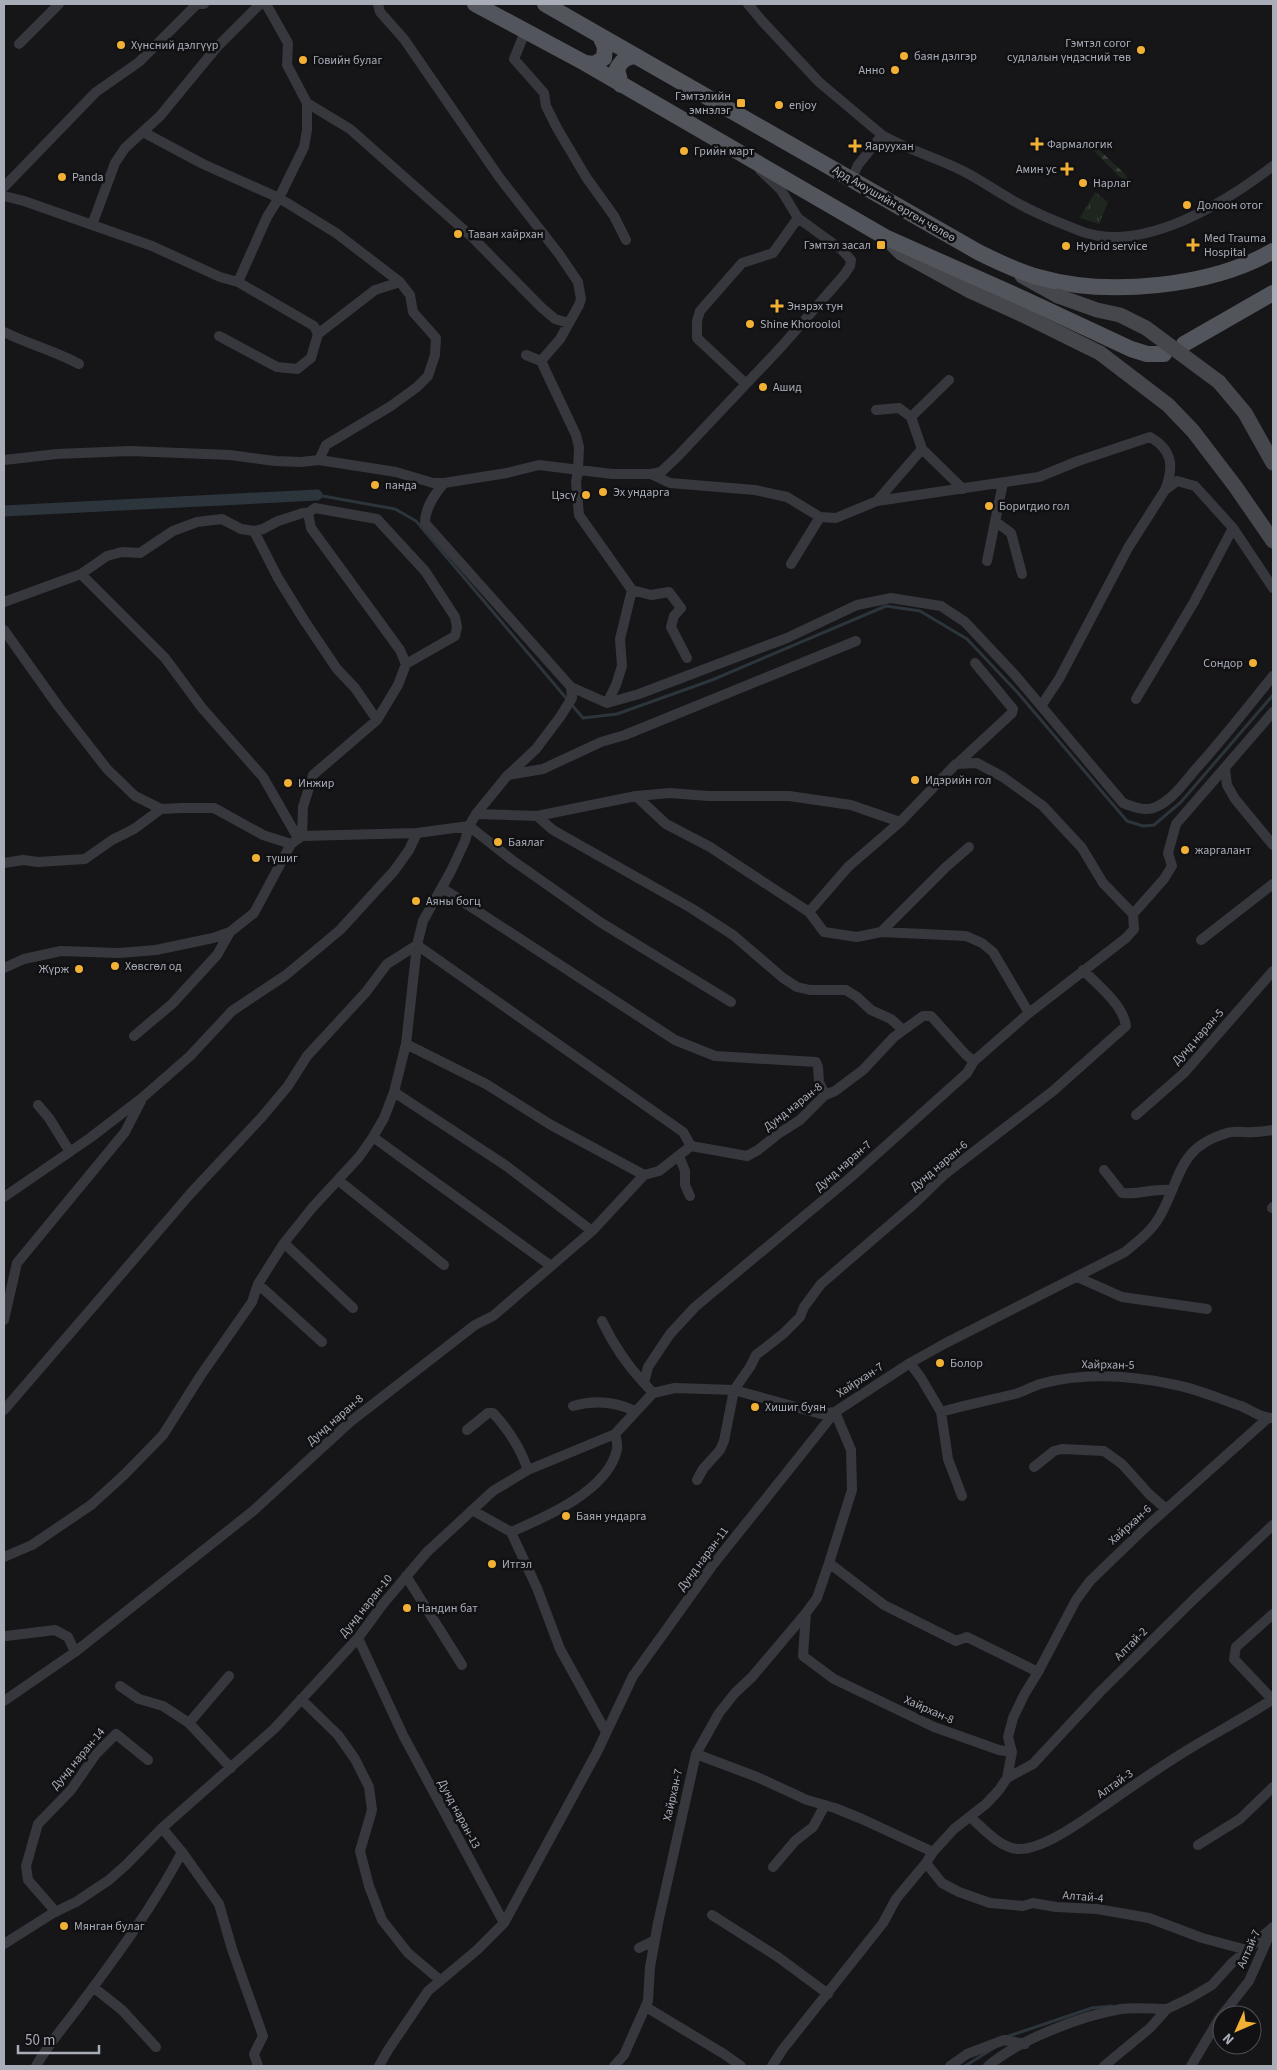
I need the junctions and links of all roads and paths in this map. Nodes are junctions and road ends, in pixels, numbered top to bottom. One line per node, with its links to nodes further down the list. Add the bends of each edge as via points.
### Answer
1 (59, 4): 11 (street)
2 (203, 4): 21 (street, via 196,4 139,62 96,92)
3 (260, 4): 16 (street, via 234,28 160,116)
4 (266, 4): 15 (street, via 288,43 287,65)
5 (378, 4): 33 (street, via 380,12 404,39 499,176 578,282 581,299)
6 (475, 4): 9 (main road)
7 (545, 4): 10 (main road, Ард Аюушийн өргөн чөлөө)
8 (748, 4): 17 (street, via 819,82)
9 (525, 32): 13 (main road); 27 (street, via 514,60 544,92 546,106 557,128)
10 (600, 36): 12 (main road, Ард Аюушийн өргөн чөлөө); 13 (main road, via 605,47 604,58)
11 (19, 44)
12 (636, 56): 14 (main road, via 620,62 617,69); 20 (main road, Ард Аюушийн өргөн чөлөө)
13 (586, 63): 14 (main road)
14 (622, 85): 18 (main road)
15 (308, 103): 23 (street, via 304,147); 33 (street, via 350,129 472,237 542,308 556,319)
16 (142, 132): 23 (street, via 203,164); 25 (street, via 115,163)
17 (882, 135): 19 (street, via 964,172 1046,217 1085,233 1115,236 1144,233 1190,219 1243,189); 20 (street, via 858,165)
18 (748, 158): 24 (street, via 781,190); 26 (main road)
19 (1273, 166)
20 (851, 180): 29 (main road, Ард Аюушийн өргөн чөлөө)
21 (4, 187)
22 (4, 196): 25 (street)
23 (280, 198): 30 (street, via 267,217); 31 (street, via 336,233)
24 (798, 218): 43 (street, via 842,250 851,260 850,266); 43 (street, via 773,253 742,263 700,311 696,321 697,338)
25 (92, 226): 30 (street, via 152,246)
26 (885, 237): 38 (main road, via 1131,349 1147,354); 62 (main road, via 901,253 970,291 1100,353 1168,406 1193,430)
27 (626, 240)
28 (1273, 251): 29 (main road, Ард Аюушийн өргөн чөлөө, via 1239,267 1211,275 1134,287 1040,278 1012,269)
29 (978, 252): 49 (main road, bridge, via 1058,296 1120,315 1146,328 1219,382 1245,413)
30 (238, 282): 35 (street, via 314,326)
31 (400, 282): 35 (street, via 375,290); 48 (street, via 410,295 413,312 436,338 435,355 428,376 400,400 326,445)
32 (1273, 293): 37 (main road)
33 (569, 323): 40 (street)
34 (4, 332): 41 (street)
35 (318, 334): 36 (street, via 311,358 297,369 277,367)
36 (219, 336)
37 (1184, 344)
38 (1164, 354)
39 (526, 355): 40 (street)
40 (541, 361): 50 (street, via 576,435)
41 (79, 364)
42 (949, 380): 45 (street)
43 (745, 384): 51 (street, via 678,456 661,472)
44 (876, 410): 45 (street, via 899,408)
45 (911, 417): 46 (street)
46 (922, 449): 54 (street); 56 (street)
47 (4, 460): 48 (street, via 130,451 230,455 275,461)
48 (319, 460): 52 (street)
49 (1273, 463)
50 (578, 470): 51 (street); 52 (street, via 539,465); 68 (street, via 579,515)
51 (651, 474): 58 (street, via 670,483 755,490 788,497)
52 (444, 483): 76 (street, via 425,514 425,523)
53 (1003, 484): 54 (street); 55 (street, via 1039,477 1150,437 1162,443 1169,458 1172,473); 59 (street)
54 (963, 489): 56 (street)
55 (1165, 490): 60 (street, via 1176,481 1195,486); 79 (street, via 1128,548 1059,679)
56 (877, 501): 58 (street, via 836,518)
57 (308, 513): 61 (street); 74 (street, via 310,528 400,650); 74 (street, via 315,508 377,519 425,571 455,616 458,627 455,636)
58 (820, 517): 64 (street)
59 (996, 522): 63 (street); 66 (street, via 1011,533)
60 (1233, 528): 67 (street); 77 (street, via 1194,602)
61 (254, 531): 65 (street, via 241,529 222,519 197,522 173,530 140,553 122,552 107,556); 81 (street, via 304,620 336,669 355,688)
62 (1273, 542)
63 (988, 561)
64 (791, 564)
65 (81, 574): 69 (street); 92 (street, via 165,658 202,708 263,777)
66 (1022, 574)
67 (1273, 588)
68 (632, 590): 72 (street, via 651,595 669,592 681,608 671,627); 78 (street, via 620,639 622,666)
69 (4, 602)
70 (4, 630): 86 (street, via 107,769 135,796)
71 (856, 641): 84 (street, via 601,742 543,769)
72 (687, 658)
73 (975, 663): 82 (street, via 1013,710)
74 (406, 664): 81 (street, via 398,685)
75 (1273, 676): 79 (street, via 1185,782 1155,808 1123,803)
76 (571, 692): 78 (street); 84 (street, via 560,717 536,749)
77 (1136, 699)
78 (607, 703): 79 (street, via 787,638 857,605 891,598 941,606 965,622)
79 (1041, 706)
80 (1273, 712): 83 (street)
81 (377, 720): 92 (street, via 313,774)
82 (956, 764): 89 (street); 99 (street, via 977,763 1043,806 1082,848 1103,883)
83 (1225, 768): 93 (street, via 1227,785 1235,799); 99 (street, via 1176,824 1168,853 1172,866)
84 (507, 776): 87 (street)
85 (636, 796): 88 (street); 89 (street, via 670,793 789,796 851,805); 98 (street, via 666,824 710,848)
86 (161, 809): 92 (street, via 214,808 263,835); 95 (street, via 85,858)
87 (476, 814): 88 (street); 90 (street)
88 (537, 816): 109 (street, via 553,830 691,908 732,935 783,978 810,990 846,990 870,1010 891,1018)
89 (900, 822): 98 (street, via 848,868)
90 (469, 826): 91 (street); 97 (street); 107 (street, via 600,922)
91 (417, 833): 92 (street); 115 (street, via 394,871 340,930 286,975 232,1011 190,1056)
92 (297, 839): 100 (street, via 254,913)
93 (1273, 845)
94 (969, 847): 101 (street)
95 (4, 863)
96 (1273, 884): 102 (street)
97 (442, 888): 103 (street, via 424,921); 114 (street, via 675,1040 715,1056 816,1062)
98 (808, 912): 101 (street, via 824,932 857,936)
99 (1133, 914): 105 (street, via 1134,929 1126,938)
100 (230, 932): 104 (street, via 156,950 119,953 60,951 24,959); 110 (street, via 218,955 172,1004)
101 (881, 932): 108 (street, via 966,936 982,942 992,952)
102 (1201, 940)
103 (417, 945): 111 (street); 120 (street, via 682,1132); 145 (street, via 387,964 366,992 307,1056 288,1086 261,1118 191,1193)
104 (4, 968)
105 (1083, 970): 108 (street, Дунд наран-7); 142 (street, Дунд наран-6, via 1126,1018 1126,1026 1053,1091 946,1174 821,1284 800,1317 756,1355)
106 (1273, 971): 117 (street, Дунд наран-5, via 1184,1072)
107 (731, 1002)
108 (1029, 1013): 112 (street, Дунд наран-7)
109 (903, 1030): 112 (street, Дунд наран-8, via 923,1016 932,1016); 114 (street, Дунд наран-8, via 863,1070)
110 (134, 1036)
111 (406, 1044): 113 (street); 124 (street, via 486,1084 551,1125)
112 (974, 1061): 141 (street, Дунд наран-7, via 967,1073 851,1177 695,1307 670,1334 648,1367)
113 (394, 1092): 119 (street); 129 (street, via 505,1165)
114 (825, 1095): 120 (street, Дунд наран-8, via 800,1120 747,1156)
115 (142, 1098): 121 (street); 137 (street, via 124,1132 17,1263)
116 (38, 1105): 121 (street)
117 (1136, 1115)
118 (1273, 1130): 126 (street, via 1229,1132 1202,1143 1191,1152)
119 (373, 1137): 125 (street); 132 (street)
120 (691, 1146): 122 (street, Дунд наран-8)
121 (70, 1152): 128 (street)
122 (679, 1156): 124 (street, Дунд наран-8, via 659,1171); 127 (street)
123 (1104, 1170): 126 (street, via 1122,1193)
124 (644, 1176): 129 (street, Дунд наран-8)
125 (338, 1180): 130 (street); 131 (street)
126 (1171, 1190): 133 (street, via 1150,1231 1125,1252)
127 (690, 1196)
128 (4, 1197)
129 (592, 1231): 132 (street, Дунд наран-8)
130 (284, 1243): 134 (street); 135 (street)
131 (444, 1265)
132 (551, 1266): 167 (street, Дунд наран-8, via 493,1316 475,1325 350,1422 253,1511)
133 (1076, 1277): 136 (street, via 1122,1297); 140 (street)
134 (258, 1284): 139 (street); 160 (street, via 252,1302 163,1435 91,1505 32,1545)
135 (353, 1308)
136 (1207, 1309)
137 (4, 1320)
138 (602, 1321): 141 (street, via 610,1339)
139 (322, 1342)
140 (910, 1363): 147 (street, Хайрхан-7); 148 (street)
141 (644, 1383): 143 (street)
142 (734, 1390): 143 (street, via 675,1388); 147 (street, via 821,1414); 154 (street, via 724,1441)
143 (653, 1394): 146 (street)
144 (572, 1406): 146 (street, via 595,1402 620,1404)
145 (4, 1410)
146 (635, 1411): 151 (street)
147 (835, 1412): 161 (street, Хайрхан-7, via 851,1450 852,1490); 176 (street, Дунд наран-11, via 689,1598 634,1676)
148 (941, 1412): 149 (street, Хайрхан-5, via 1063,1380 1124,1376 1178,1385); 155 (street, via 948,1459)
149 (1270, 1418): 156 (street, Хайрхан-6)
150 (467, 1430): 153 (street, via 488,1413 493,1413 510,1432)
151 (615, 1434): 153 (street, Дунд наран-10); 159 (street, via 618,1447 611,1465 597,1482 556,1511)
152 (1034, 1467): 156 (street, via 1054,1451 1062,1449 1104,1452 1122,1464)
153 (528, 1470): 157 (street, Дунд наран-10)
154 (697, 1480)
155 (962, 1496)
156 (1166, 1509): 169 (street, Хайрхан-6, via 1090,1580)
157 (472, 1510): 159 (street); 162 (street, Дунд наран-10)
158 (1273, 1525): 181 (street, Алтай-2, via 1107,1685 1033,1764)
159 (511, 1532): 176 (street, via 560,1649)
160 (4, 1557)
161 (829, 1563): 163 (street, Хайрхан-7, via 817,1598); 169 (street, via 884,1605 904,1616 956,1641 967,1637)
162 (406, 1576): 166 (street, Дунд наран-10); 168 (street)
163 (806, 1613): 177 (street, Хайрхан-8, via 803,1656 834,1679 934,1727); 178 (street, Хайрхан-7, via 734,1693)
164 (1273, 1614): 173 (street, Алтай-3, via 1234,1651 1234,1659)
165 (6, 1636): 167 (street, via 55,1630 68,1637)
166 (358, 1638): 172 (street, Дунд наран-10); 193 (street, Дунд наран-13, via 403,1735)
167 (75, 1652): 174 (street, Дунд наран-8)
168 (462, 1665)
169 (1038, 1672): 177 (street, via 1013,1718 1008,1737)
170 (229, 1676): 175 (street)
171 (120, 1686): 175 (street, via 139,1699 162,1706)
172 (301, 1699): 180 (street, Дунд наран-10); 199 (street, via 338,1735 369,1787 372,1810 360,1851 382,1920 408,1954)
173 (1273, 1700): 184 (street, Алтай-3, via 1182,1754 1047,1842 1017,1849 1000,1842)
174 (4, 1701)
175 (189, 1724): 180 (street)
176 (606, 1732): 193 (street, Дунд наран-11)
177 (1012, 1752): 181 (street)
178 (696, 1754): 183 (street); 195 (street, Хайрхан-7)
179 (148, 1760): 191 (street, Дунд наран-14, via 116,1734 96,1754 71,1790 38,1824 26,1866 28,1880)
180 (231, 1768): 185 (street, Дунд наран-10)
181 (1007, 1778): 184 (street, via 986,1804)
182 (1273, 1787): 186 (street, via 1240,1819)
183 (825, 1805): 188 (street); 190 (street, via 813,1827 795,1841)
184 (970, 1817): 188 (street)
185 (162, 1828): 187 (street); 191 (street, via 108,1880)
186 (1198, 1845)
187 (182, 1852): 200 (street, via 167,1880); 207 (street, via 219,1904 263,2036 254,2054)
188 (933, 1852): 189 (street)
189 (926, 1863): 198 (street, Алтай-4, via 942,1883 990,1902 1097,1909 1150,1918 1202,1938); 201 (street)
190 (773, 1867)
191 (56, 1912): 196 (street)
192 (712, 1915): 201 (street)
193 (504, 1923): 199 (street)
194 (1273, 1927): 198 (street, Алтай-7); 215 (street, Алтай-7, via 1249,1981 1219,2019)
195 (655, 1940): 197 (street); 202 (street, Хайрхан-7)
196 (4, 1944)
197 (639, 1948)
198 (1247, 1950): 203 (street, Алтай-7, via 1212,1985)
199 (440, 1980): 208 (street, via 428,1991)
200 (93, 1988): 205 (street, via 122,2010); 206 (street)
201 (828, 1994): 211 (street)
202 (646, 2007): 209 (street, Хайрхан-7, via 624,2055); 210 (street)
203 (1167, 2009): 204 (street, Алтай-7, via 1121,2009 1062,2026); 214 (street, Алтай-7, via 1150,2028)
204 (1025, 2044): 212 (street, via 1004,2040 966,2054); 213 (street, Алтай-7)
205 (156, 2046)
206 (36, 2066)
207 (258, 2066)
208 (379, 2066)
209 (614, 2066)
210 (741, 2066)
211 (772, 2066)
212 (950, 2066)
213 (988, 2066)
214 (1104, 2066)
215 (1191, 2066)

